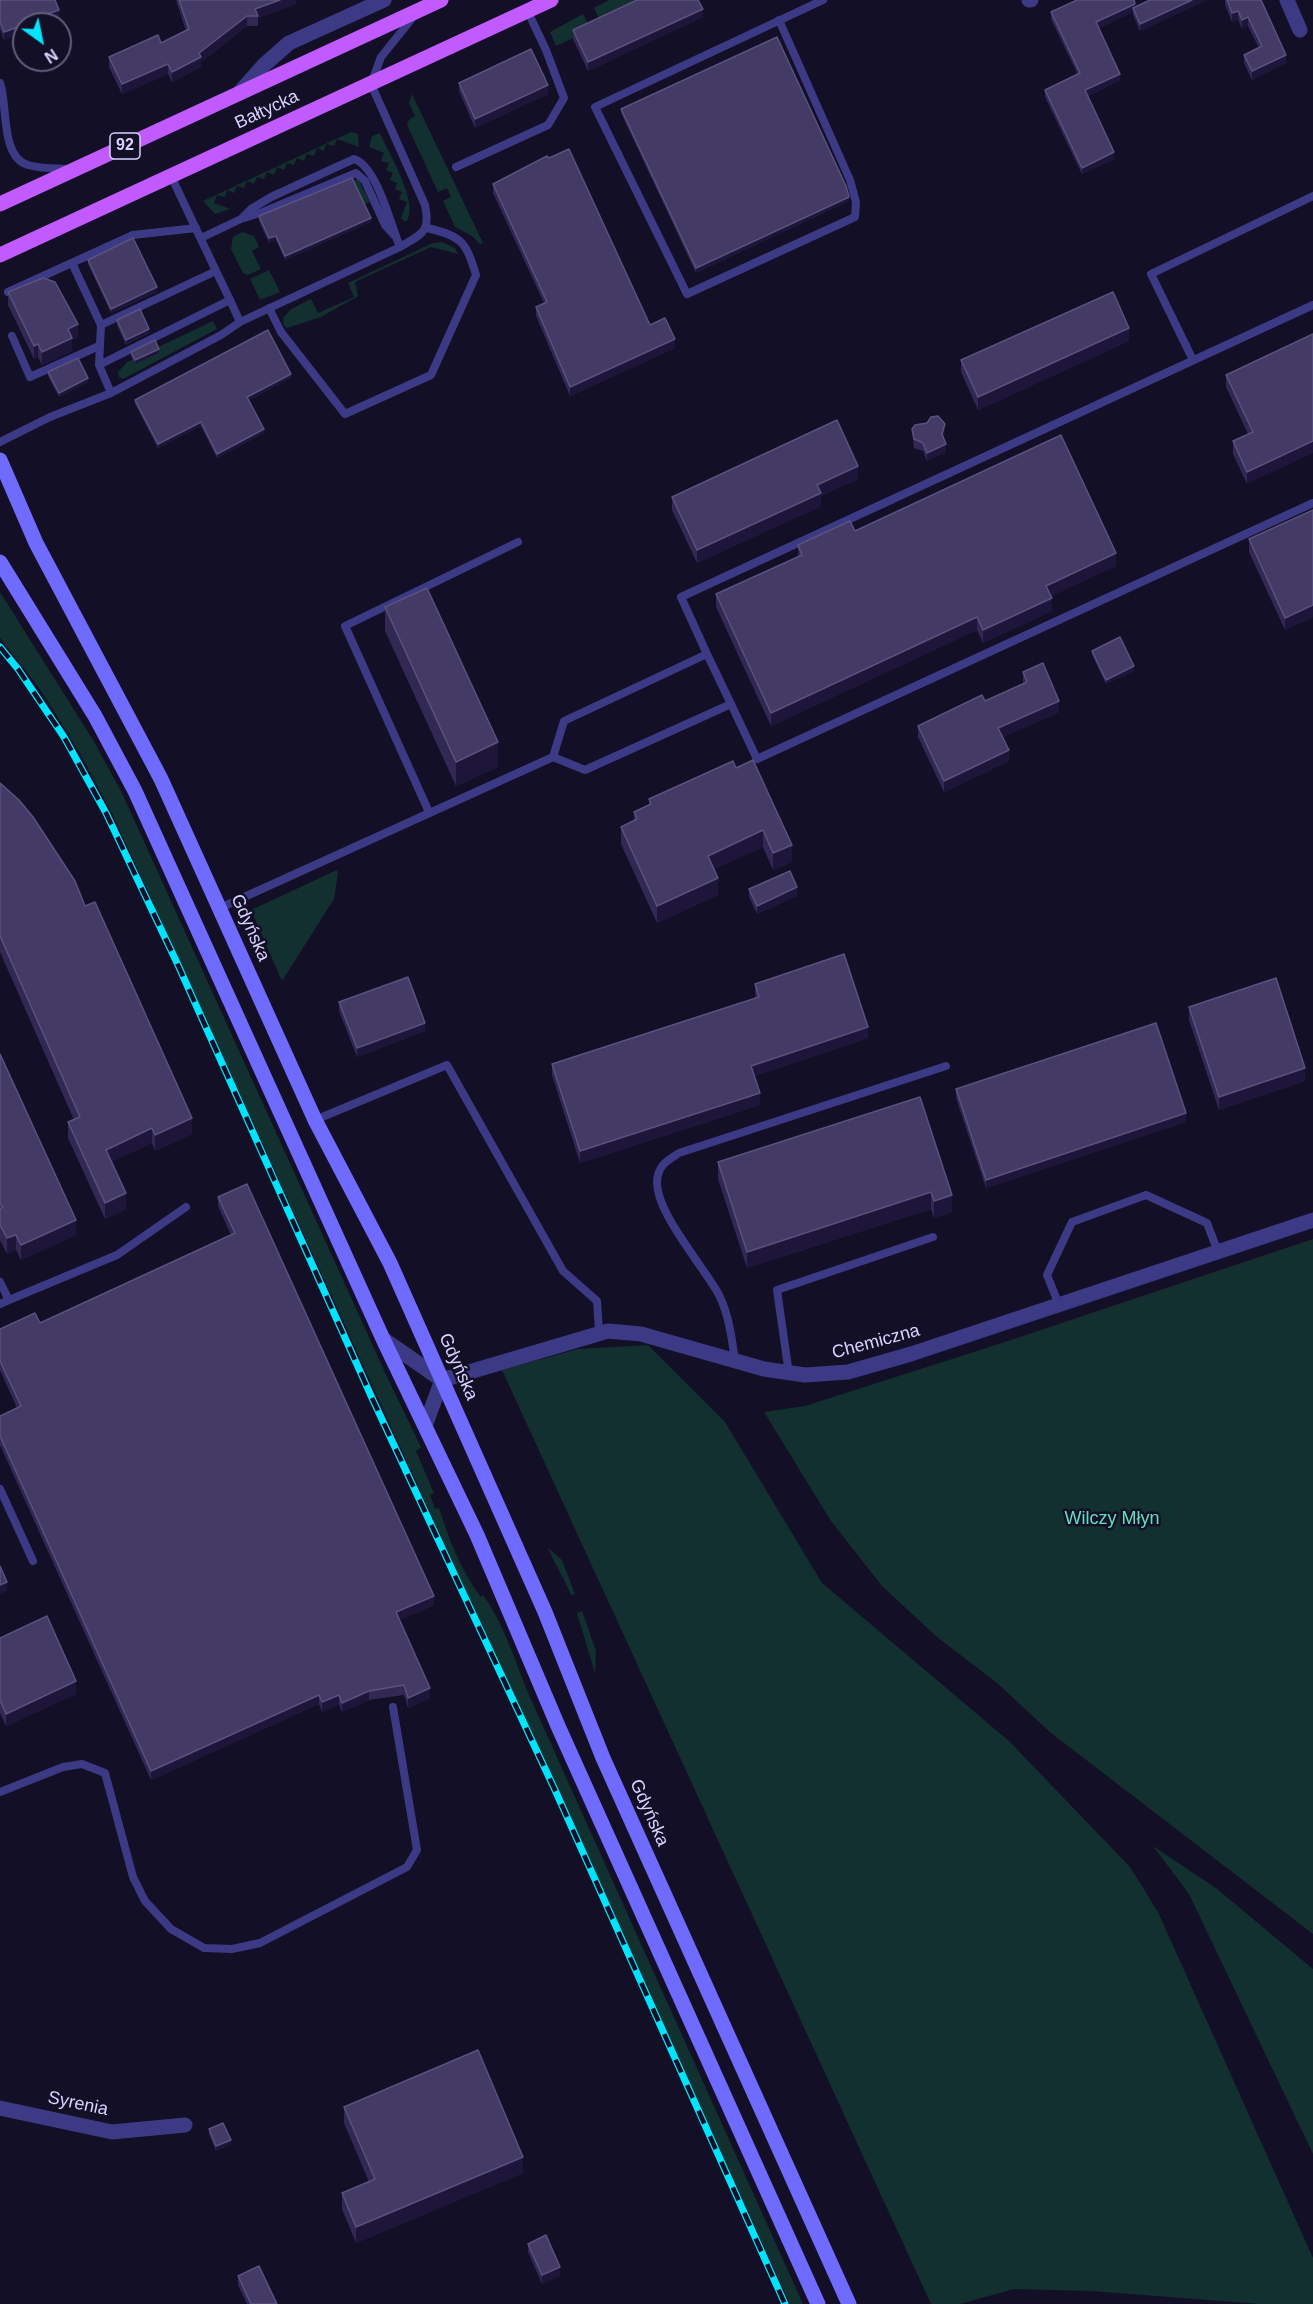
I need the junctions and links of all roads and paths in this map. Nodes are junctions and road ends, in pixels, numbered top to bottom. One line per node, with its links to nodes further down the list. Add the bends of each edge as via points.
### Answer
1 (384, 0): 12 (street, via 289,43)
2 (441, 0): 6 (main road, Bałtycka / 92)
3 (551, 0): 7 (main road, Bałtycka)
4 (823, 0): 8 (lane)
5 (1287, 0): 9 (street)
6 (419, 10): 11 (lane, via 381,57); 12 (main road, Bałtycka / 92)
7 (528, 12): 11 (main road, Bałtycka); 14 (lane, via 564,98 548,124)
8 (779, 20): 8 (lane, via 850,180 855,217 687,294 596,106)
9 (1300, 30)
10 (0, 83): 13 (lane, via 4,93)
11 (371, 84): 16 (main road, Bałtycka); 21 (lane, via 425,205)
12 (239, 93): 15 (main road, Bałtycka / 92)
13 (3, 139): 15 (lane, via 27,165)
14 (456, 167)
15 (74, 169): 18 (main road, Bałtycka / 92)
16 (171, 176): 20 (lane); 25 (main road, Bałtycka)
17 (1313, 195): 36 (lane, via 1151,274)
18 (4, 200)
19 (241, 219): 22 (lane, via 356,173); 22 (lane, via 271,197 354,159 369,171); 23 (lane)
20 (196, 228): 23 (lane); 26 (lane, via 134,235)
21 (427, 228): 24 (lane); 31 (lane, via 459,240 468,249 476,275 431,375 345,414 281,332)
22 (395, 237): 24 (lane)
23 (201, 238): 27 (lane)
24 (400, 247): 31 (lane)
25 (0, 255)
26 (72, 263): 28 (lane); 33 (lane)
27 (216, 271): 29 (lane); 33 (lane)
28 (8, 292)
29 (230, 300): 32 (lane); 37 (lane)
30 (1313, 305): 36 (lane)
31 (269, 308): 32 (lane)
32 (240, 322): 38 (lane)
33 (101, 325): 35 (lane)
34 (12, 336): 35 (lane, via 30,377)
35 (99, 346): 37 (lane)
36 (1193, 360): 44 (lane, via 681,597)
37 (99, 365): 38 (lane)
38 (111, 393): 39 (lane)
39 (0, 442)
40 (0, 460): 48 (main road, Gdyńska, via 36,543 161,779)
41 (1313, 503): 45 (lane, via 757,759)
42 (518, 543): 47 (lane, via 345,626)
43 (0, 562): 59 (main road, via 122,763)
44 (707, 654): 45 (lane); 46 (lane, via 564,721)
45 (730, 704): 46 (lane, via 585,770)
46 (553, 756): 47 (lane)
47 (429, 812): 48 (lane)
48 (220, 908): 50 (main road, Gdyńska)
49 (946, 1066): 60 (lane, via 679,1153 664,1162 656,1191 663,1209 720,1296 731,1329)
50 (315, 1120): 58 (lane, via 447,1065 563,1271 597,1301); 62 (main road, Gdyńska, via 390,1263)
51 (186, 1207): 56 (lane, via 117,1255)
52 (1313, 1220): 54 (street, Chemiczna)
53 (933, 1237): 61 (lane, via 777,1290)
54 (1218, 1252): 57 (street, Chemiczna); 57 (lane, via 1207,1223 1146,1195 1072,1222 1047,1275)
55 (0, 1282): 56 (lane)
56 (4, 1302)
57 (1059, 1305): 61 (street, Chemiczna, via 866,1368 831,1375)
58 (600, 1331): 60 (street, Chemiczna, via 640,1334); 62 (street, Chemiczna)
59 (383, 1339): 62 (street); 63 (main road)
60 (735, 1362): 61 (street, Chemiczna)
61 (789, 1374)
62 (442, 1380): 63 (street); 71 (main road, Gdyńska, via 545,1612 603,1758)
63 (425, 1426): 70 (main road)
64 (0, 1489): 65 (lane)
65 (33, 1561)
66 (393, 1707): 67 (lane, via 417,1850 407,1867 260,1943 232,1949 204,1948 171,1929 145,1901 133,1877 105,1773 82,1764 63,1767)
67 (0, 1792)
68 (0, 2108): 69 (street, Syrenia, via 112,2132)
69 (185, 2125)
70 (818, 2304)
71 (849, 2304)

